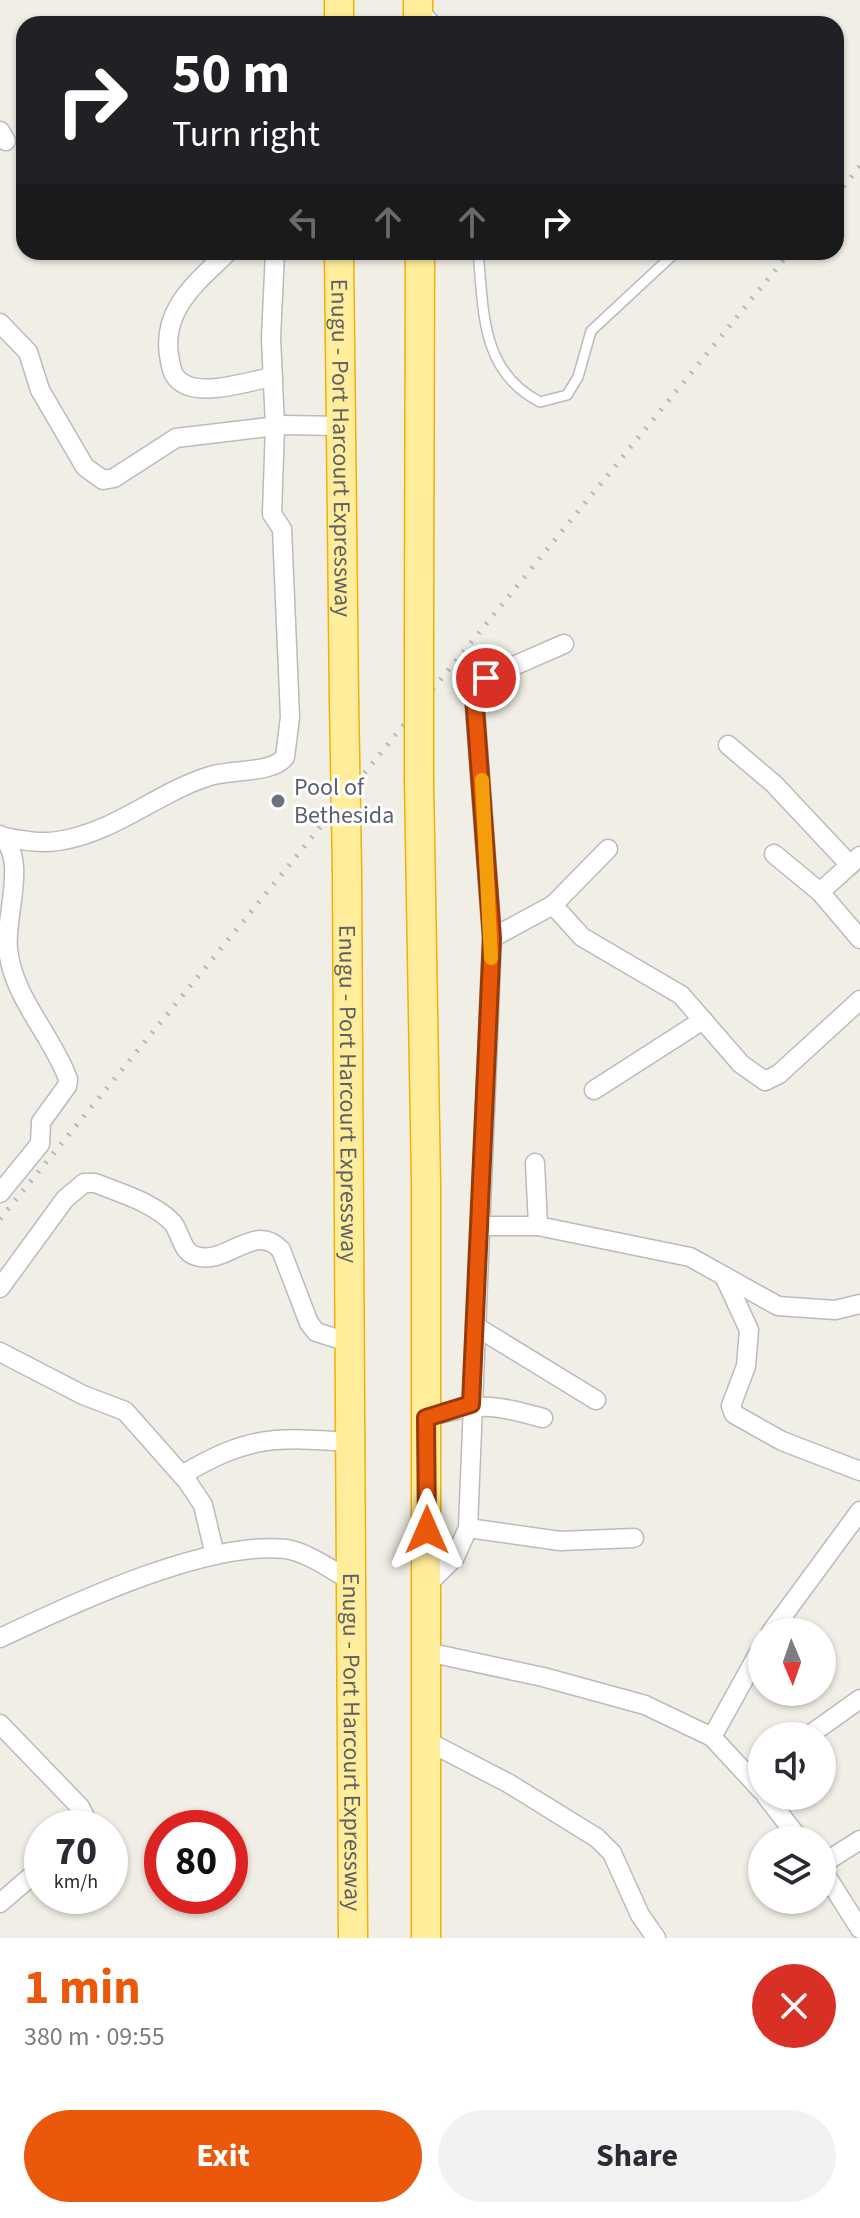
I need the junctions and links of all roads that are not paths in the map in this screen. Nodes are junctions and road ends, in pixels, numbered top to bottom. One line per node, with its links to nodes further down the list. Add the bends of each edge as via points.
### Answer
1 (220, 260): 8 (street, via 180,299 169,325 175,378 189,387 213,387)
2 (275, 260): 8 (street)
3 (339, 260): 10 (highway, Enugu - Port Harcourt Expressway)
4 (420, 260): 36 (highway, bridge)
5 (479, 260): 6 (lane, via 495,359 520,391 540,402 567,395 591,331)
6 (667, 260)
7 (0, 323): 9 (street, via 28,352 40,390 85,467 103,480 176,438)
8 (273, 377): 9 (street)
9 (275, 426): 10 (street); 13 (street, via 272,514 282,529 290,717 285,757 275,766 234,769 197,780 115,822 60,841)
10 (340, 426): 32 (highway, Enugu - Port Harcourt Expressway, bridge)
11 (564, 644): 19 (street, via 476,686)
12 (728, 745): 16 (street)
13 (2, 836): 25 (street, via 14,868 7,939 11,968 68,1079 41,1122 40,1144)
14 (608, 849): 18 (street)
15 (774, 854): 17 (street)
16 (855, 860): 17 (street)
17 (820, 892): 20 (street)
18 (553, 905): 19 (street); 22 (street, via 582,937 681,995)
19 (492, 938): 26 (street)
20 (860, 939)
21 (860, 1000): 22 (street, via 765,1081 741,1064)
22 (703, 1020): 23 (street)
23 (594, 1090)
24 (535, 1163): 27 (street)
25 (1, 1191)
26 (481, 1226): 27 (street); 31 (street)
27 (538, 1226): 28 (street, via 690,1257)
28 (723, 1273): 30 (street, via 778,1306 835,1310); 39 (street, via 749,1330 746,1366 731,1406 734,1414 782,1441)
29 (0, 1288): 32 (street, via 65,1199 84,1183 95,1183 152,1207 174,1224 184,1246 198,1257 265,1238 274,1242 309,1323 316,1332)
30 (860, 1304)
31 (475, 1326): 34 (street); 35 (street)
32 (351, 1343): 38 (highway, Enugu - Port Harcourt Expressway)
33 (0, 1352): 40 (street, via 125,1411)
34 (596, 1400)
35 (471, 1404): 36 (street); 37 (street); 42 (street)
36 (426, 1418): 46 (highway)
37 (543, 1418)
38 (351, 1442): 40 (street, via 278,1437 245,1443); 45 (highway, Enugu - Port Harcourt Expressway)
39 (860, 1471)
40 (182, 1475): 44 (street, via 203,1505)
41 (860, 1511): 47 (street)
42 (468, 1528): 43 (street, via 560,1541); 46 (street, via 455,1557)
43 (634, 1538)
44 (215, 1555): 45 (street, via 289,1549); 48 (street, via 85,1598)
45 (352, 1581): 64 (highway, Enugu - Port Harcourt Expressway)
46 (427, 1585): 49 (highway)
47 (781, 1618)
48 (0, 1638)
49 (427, 1652): 54 (street, via 645,1705); 55 (highway)
50 (748, 1672): 54 (street)
51 (860, 1699): 52 (street)
52 (828, 1722)
53 (0, 1724): 57 (street)
54 (712, 1737): 56 (street)
55 (427, 1741): 65 (highway); 66 (street, via 597,1838 612,1853)
56 (748, 1772)
57 (82, 1810)
58 (860, 1840): 59 (street)
59 (836, 1856)
60 (24, 1882): 62 (street)
61 (836, 1889): 63 (street)
62 (0, 1903)
63 (860, 1929)
64 (353, 1938)
65 (426, 1938)
66 (656, 1938)

